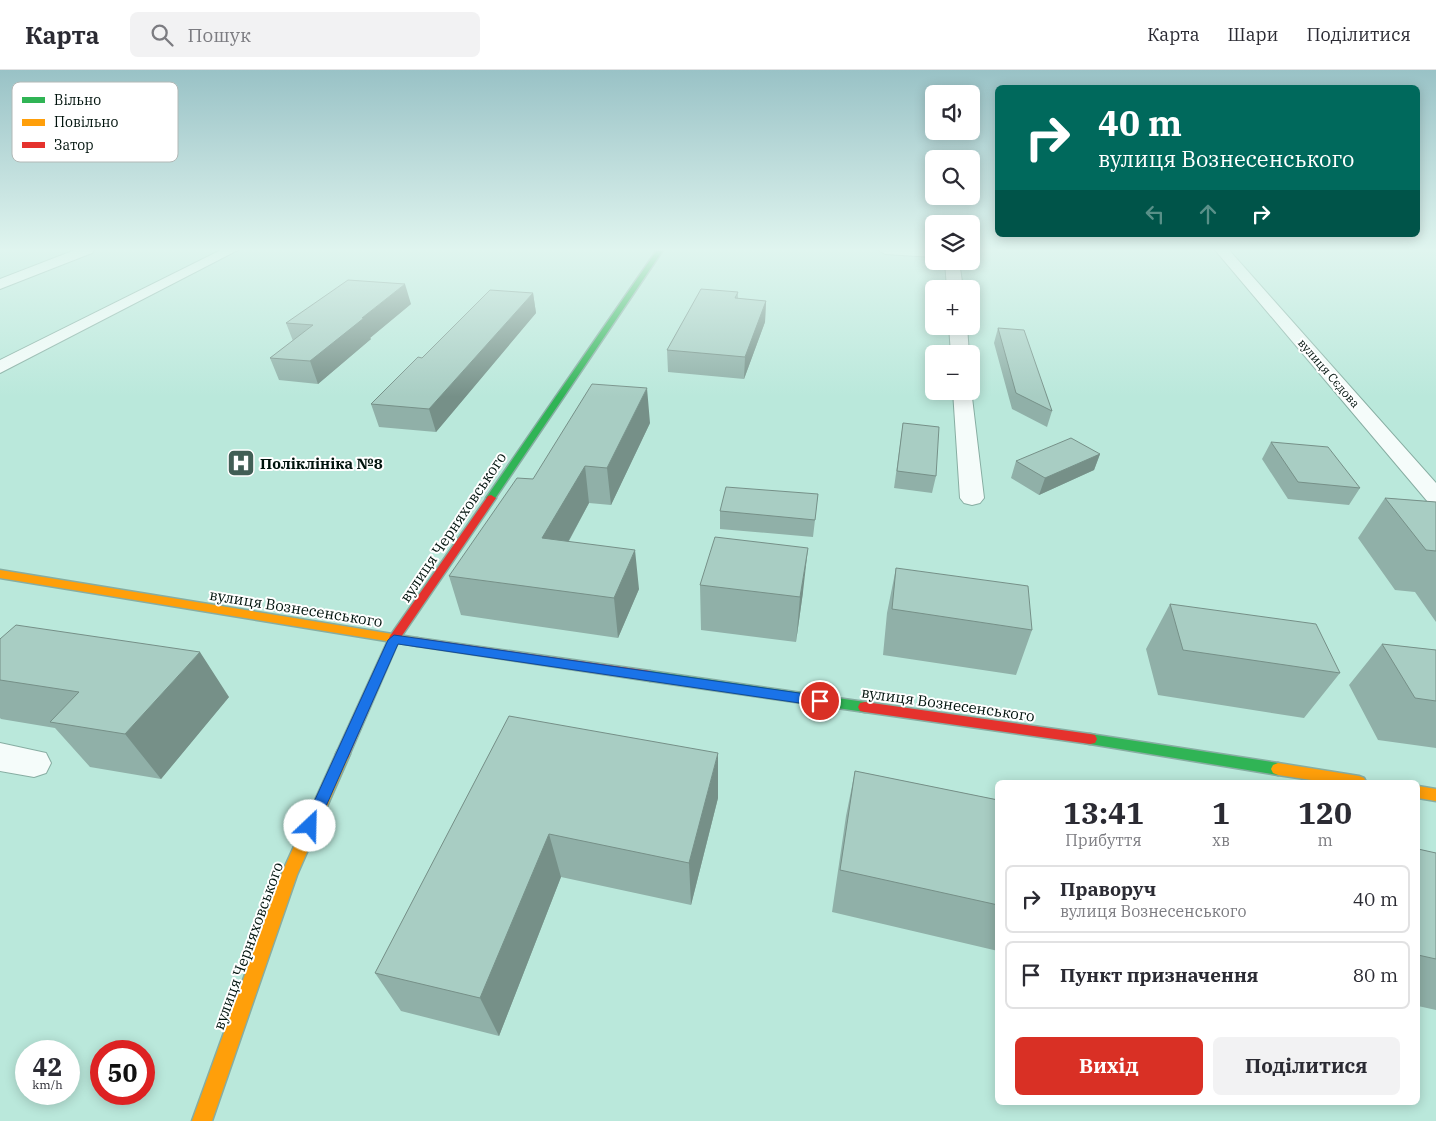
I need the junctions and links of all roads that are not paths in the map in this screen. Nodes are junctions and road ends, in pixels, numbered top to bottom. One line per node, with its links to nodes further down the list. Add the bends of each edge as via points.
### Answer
1 (134, 299): 4 (street)
2 (627, 299): 9 (street, вулиця Черняховського)
3 (1264, 299): 6 (street, вулиця Сєдова)
4 (0, 367)
5 (964, 400): 7 (street)
6 (1436, 497)
7 (972, 498)
8 (0, 574): 9 (street, вулиця Вознесенського)
9 (394, 640): 12 (street, вулиця Вознесенського, via 1088,739); 15 (street, вулиця Черняховського, via 289,875)
10 (0, 757): 11 (street)
11 (34, 763)
12 (1346, 780)
13 (1420, 792): 14 (street)
14 (1436, 795)
15 (202, 1121)

